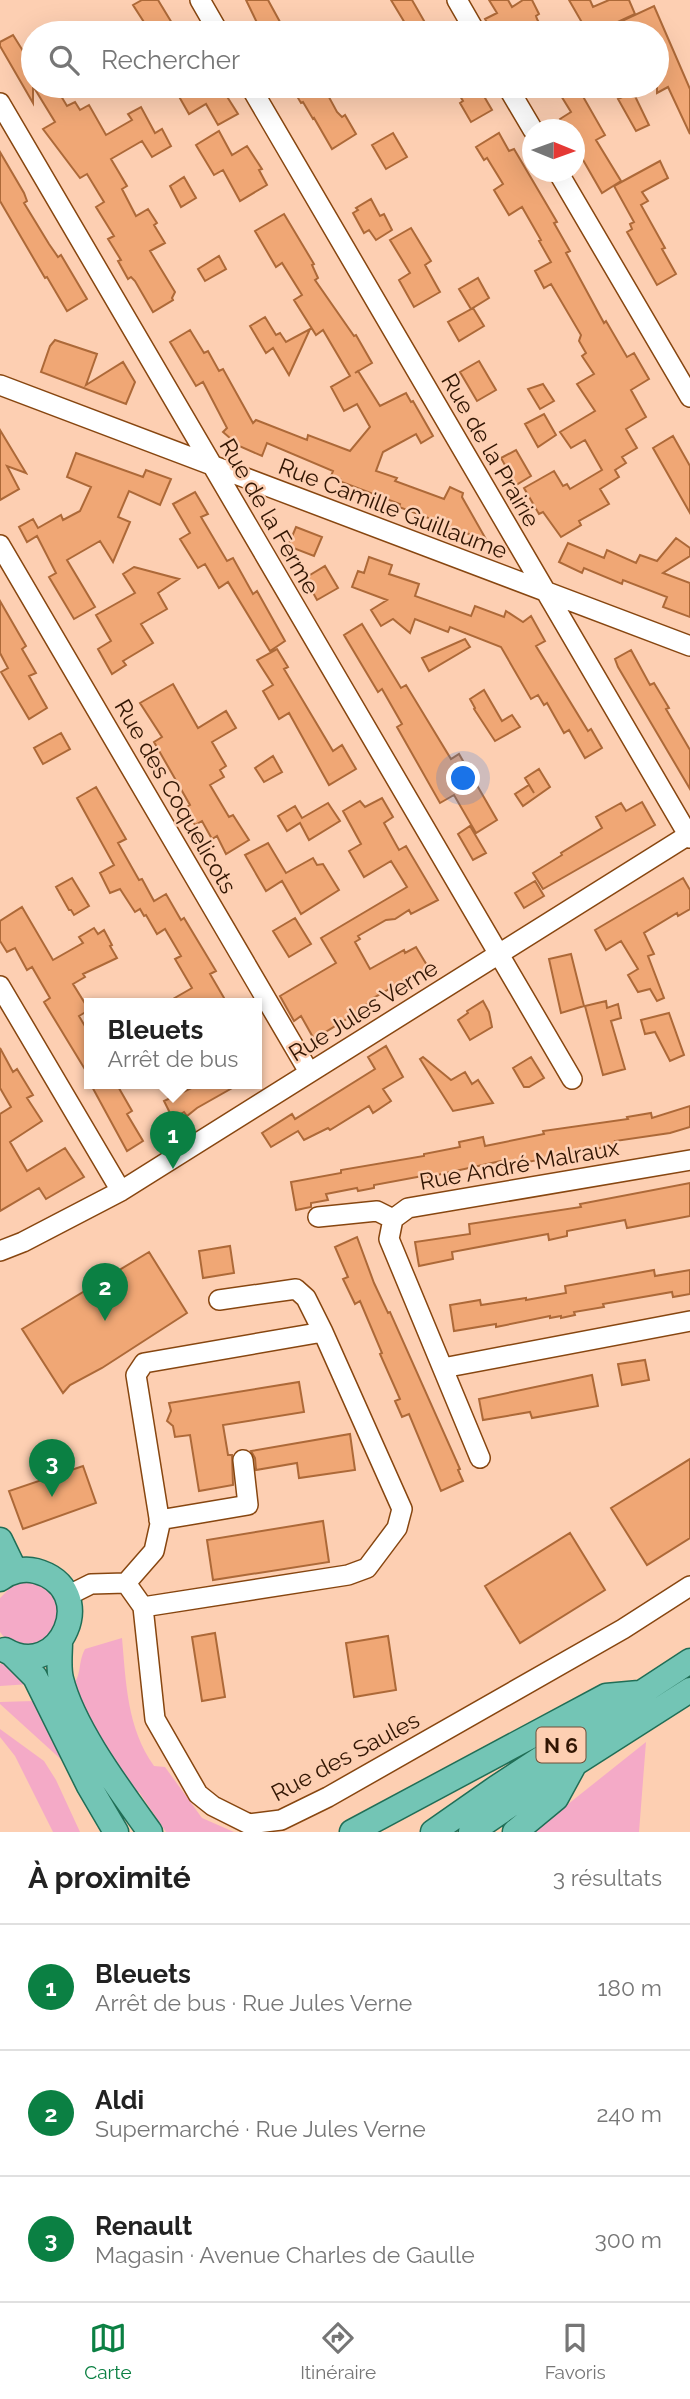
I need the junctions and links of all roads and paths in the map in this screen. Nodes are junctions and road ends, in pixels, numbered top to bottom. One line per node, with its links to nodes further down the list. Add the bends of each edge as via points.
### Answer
1 (200, 0): 3 (street)
2 (457, 0): 4 (street)
3 (212, 21)
4 (469, 21)
5 (257, 98): 14 (street, Rue de la Prairie)
6 (514, 98): 8 (street)
7 (0, 103): 12 (street, Rue de la Ferme)
8 (526, 119)
9 (564, 182): 11 (street)
10 (0, 385): 12 (street, Rue Camille Guillaume)
11 (690, 397)
12 (213, 466): 14 (street, Rue Camille Guillaume); 17 (street, Rue de la Ferme)
13 (0, 545): 19 (street, Rue des Coquelicots)
14 (547, 593): 15 (street, Rue Camille Guillaume); 16 (street, Rue de la Prairie)
15 (690, 646)
16 (689, 836): 17 (street, Rue Jules Verne)
17 (499, 953): 19 (street, Rue Jules Verne); 20 (street, Rue de la Ferme)
18 (0, 986): 22 (street)
19 (309, 1072): 22 (street, Rue Jules Verne)
20 (572, 1079)
21 (690, 1160): 24 (street, Rue André Malraux, via 408,1208)
22 (121, 1191): 25 (street, Rue Jules Verne)
23 (318, 1217): 24 (street, via 377,1211)
24 (393, 1219): 31 (street, via 389,1240)
25 (23, 1242): 26 (street, Rue Jules Verne); 27 (street, Rue Jules Verne)
26 (0, 1251)
27 (0, 1264)
28 (219, 1300): 30 (street, via 296,1289 306,1298)
29 (690, 1321): 31 (street)
30 (323, 1332): 34 (street, via 144,1363 136,1374); 40 (street, via 402,1509 397,1528 367,1568 348,1575)
31 (443, 1368): 32 (street)
32 (480, 1458)
33 (243, 1460): 34 (street, via 248,1505)
34 (159, 1520): 37 (street, via 154,1551)
35 (0, 1540): 36 (main road)
36 (7, 1575): 39 (main road, via 30,1570 46,1574)
37 (126, 1583): 39 (street, via 91,1584); 40 (street)
38 (690, 1586): 40 (street, Rue des Saules, via 328,1797 281,1820 249,1824 198,1794 155,1719)
39 (67, 1596): 41 (main road, via 70,1620)
40 (143, 1606)
41 (60, 1641): 42 (main road, via 38,1655 24,1657); 48 (main road, via 60,1677 72,1710)
42 (6, 1651): 47 (main road, via 35,1677)
43 (690, 1661): 45 (main road, N 6)
44 (690, 1690): 46 (main road, N 6)
45 (639, 1693): 49 (main road, via 606,1696); 50 (main road, N 6)
46 (575, 1763): 51 (main road, N 6); 52 (main road, via 556,1798)
47 (116, 1832)
48 (150, 1832)
49 (352, 1832)
50 (433, 1832)
51 (471, 1832)
52 (515, 1832)

